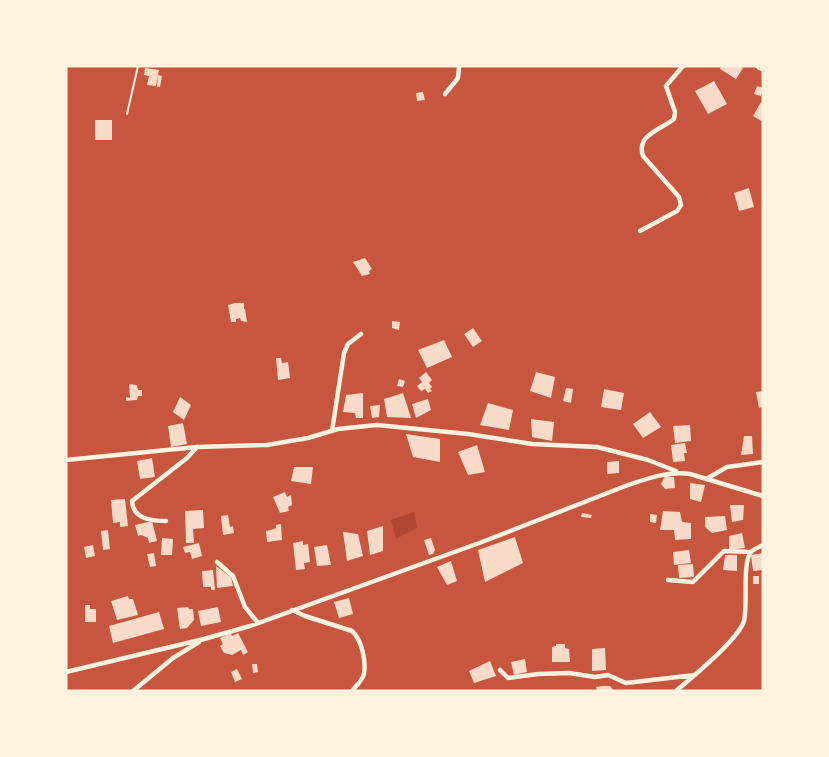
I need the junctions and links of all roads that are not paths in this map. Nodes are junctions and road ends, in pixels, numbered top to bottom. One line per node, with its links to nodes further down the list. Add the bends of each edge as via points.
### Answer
1 (138, 66): 7 (lane)
2 (459, 66): 6 (street, via 459,75)
3 (683, 66): 8 (street, via 666,86 674,119 642,140 640,148 679,197 681,205)
4 (759, 66): 5 (main road)
5 (763, 68)
6 (445, 94)
7 (127, 114)
8 (640, 231)
9 (361, 334): 10 (street, via 348,344 344,353)
10 (332, 431): 11 (street, via 267,445); 14 (street, via 385,425 532,444 597,447)
11 (196, 447): 12 (street); 17 (street, via 132,501 134,510 144,518)
12 (66, 460)
13 (763, 462): 15 (street, via 727,467)
14 (677, 472): 15 (street); 22 (street, via 628,485)
15 (708, 478): 16 (street)
16 (763, 496)
17 (166, 521)
18 (763, 545): 19 (street)
19 (751, 552): 21 (street, via 724,551 693,582); 27 (street, via 747,560 743,623)
20 (217, 562): 23 (street, via 233,576 245,607)
21 (668, 579)
22 (292, 610): 23 (street); 29 (street, via 356,635 364,672)
23 (258, 623): 24 (street)
24 (204, 639): 26 (street); 28 (street)
25 (500, 670): 27 (street, via 508,678 569,673 608,675 626,683)
26 (66, 672)
27 (695, 675): 30 (street)
28 (133, 691)
29 (352, 691)
30 (676, 691)

